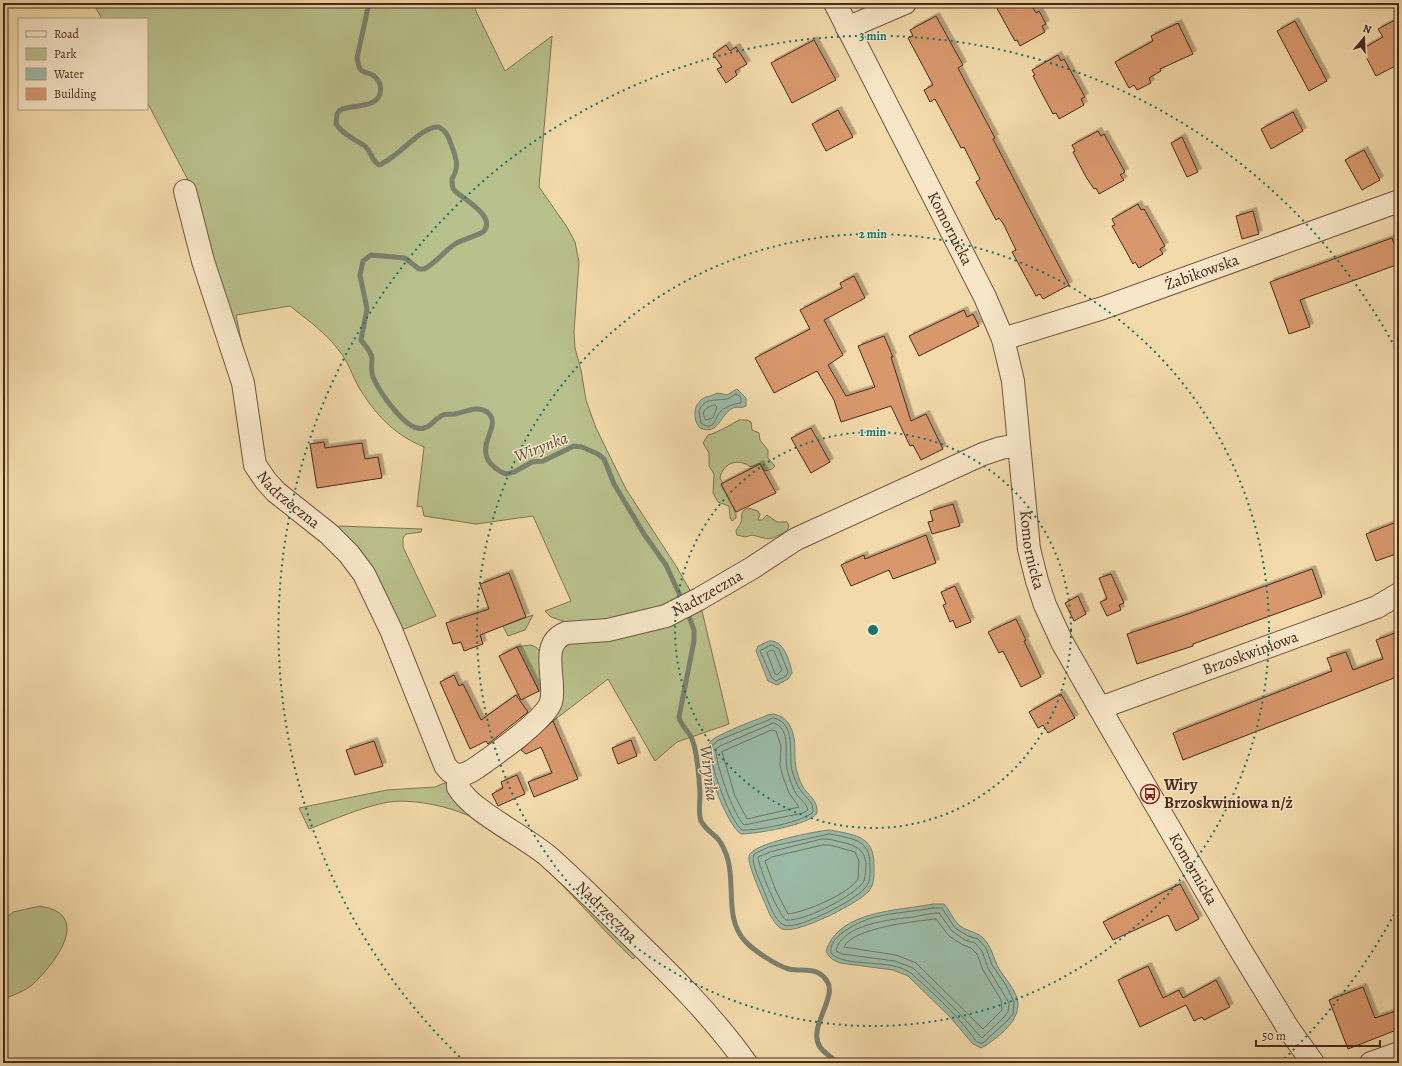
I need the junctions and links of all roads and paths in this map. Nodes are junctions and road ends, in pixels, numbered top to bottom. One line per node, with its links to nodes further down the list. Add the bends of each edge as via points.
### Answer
1 (835, 3): 3 (street, Komornicka)
2 (905, 3): 3 (street)
3 (847, 28): 6 (street, Komornicka, via 985,297)
4 (185, 191): 10 (street, Nadrzeczna, via 202,261 243,383 255,465 266,482 329,534 364,574 392,630 446,765)
5 (1399, 201): 6 (street, Żabikowska, via 1103,308)
6 (1003, 339): 7 (street, Komornicka, via 1013,381)
7 (1019, 445): 9 (street, Komornicka, via 1027,536 1037,581 1059,636); 10 (street, Nadrzeczna, via 984,454 796,539 684,607 654,620 559,636 550,651 553,689 551,702 545,714 489,759 470,772)
8 (1399, 594): 9 (street, Brzoskwiniowa, via 1377,607)
9 (1100, 708): 13 (street, Komornicka, via 1238,946 1288,1028)
10 (458, 776): 12 (street, Nadrzeczna, via 458,787 466,797 535,846 562,869 689,993 721,1029)
11 (1399, 1053): 14 (street)
12 (746, 1063)
13 (1313, 1063)
14 (1371, 1063)

